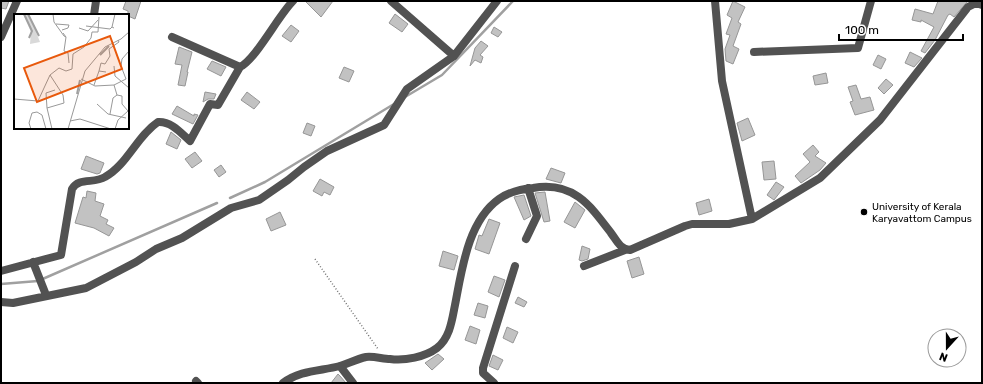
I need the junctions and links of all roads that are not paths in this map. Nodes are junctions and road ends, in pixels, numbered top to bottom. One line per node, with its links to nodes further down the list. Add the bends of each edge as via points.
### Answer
1 (17, 1): 11 (street)
2 (96, 1): 10 (street)
3 (294, 1): 15 (street, via 280,16 249,60)
4 (391, 1): 14 (street)
5 (497, 1): 14 (street)
6 (716, 1): 17 (street, via 722,81)
7 (871, 1): 13 (street, via 858,48)
8 (970, 3): 9 (street); 17 (street, via 880,120 858,144 820,178)
9 (982, 5)
10 (94, 14)
11 (2, 34)
12 (172, 37): 15 (street)
13 (754, 52)
14 (454, 56): 24 (street, via 407,89 384,125 327,151 259,200 231,208 182,238 156,248 136,262 86,288)
15 (240, 67): 20 (street, via 218,105 210,104 190,141 171,125 158,122 109,174 98,180 75,183 61,255)
16 (528, 188): 18 (street, via 537,216); 19 (street, via 559,188 577,195 592,207); 26 (street, via 501,198 481,217 464,256 451,321 442,344 415,357 367,357)
17 (752, 219): 19 (street, via 729,224 692,224 635,250)
18 (526, 239)
19 (625, 250): 22 (street)
20 (33, 262): 23 (street); 24 (street)
21 (515, 266): 29 (street, via 483,368 483,373)
22 (584, 266)
23 (1, 271)
24 (46, 295): 25 (street, via 13,303)
25 (1, 302)
26 (340, 366): 27 (street, via 298,374); 28 (street)
27 (283, 383)
28 (353, 383)
29 (494, 383)

